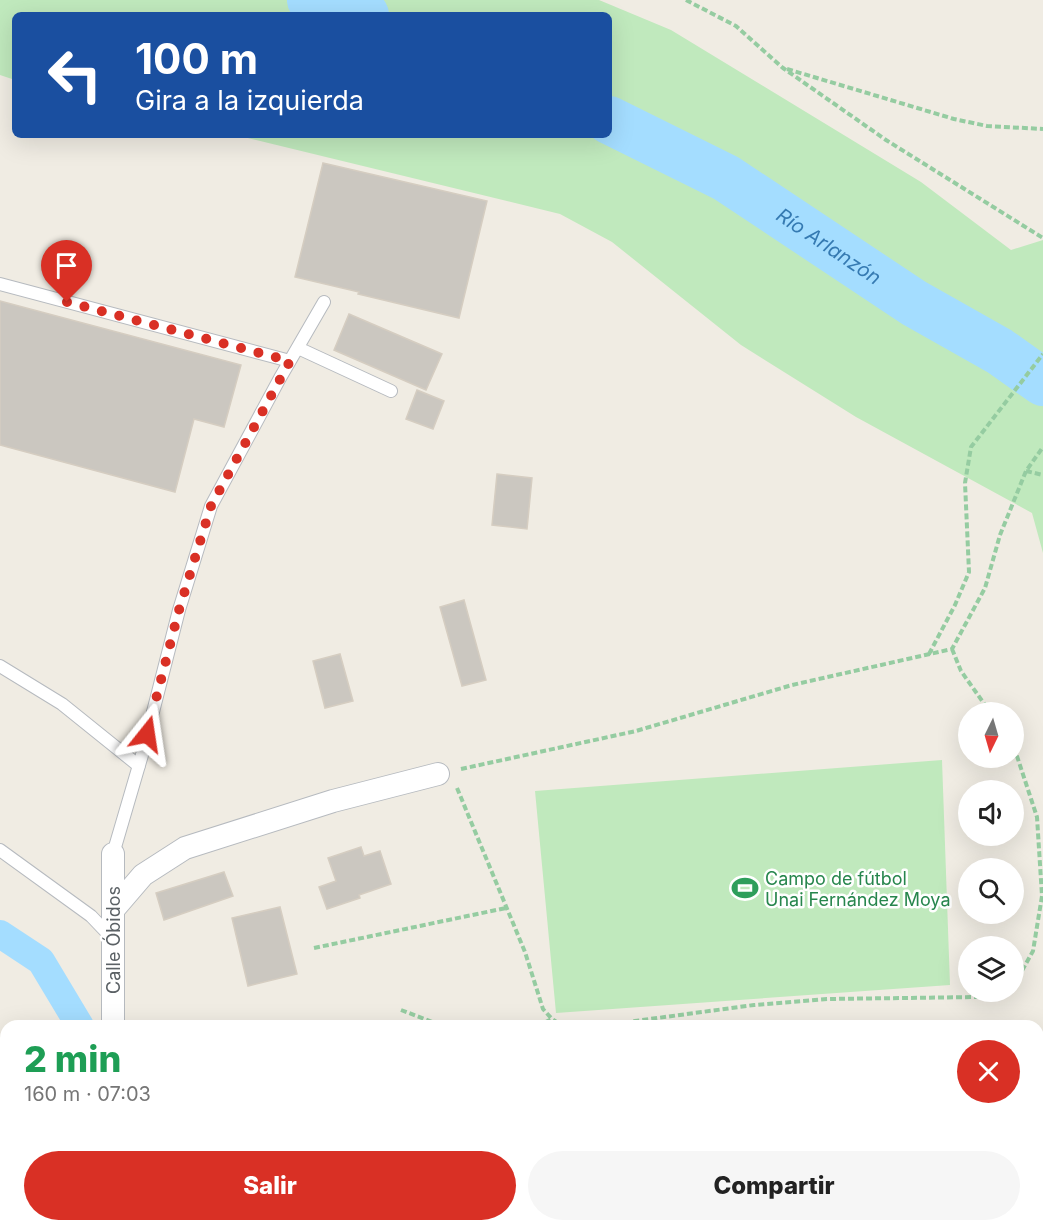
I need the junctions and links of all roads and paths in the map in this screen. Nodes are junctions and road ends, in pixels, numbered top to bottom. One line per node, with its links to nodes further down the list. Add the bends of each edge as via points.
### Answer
1 (686, 0): 2 (path, via 736,26)
2 (783, 68): 3 (path, via 987,126); 4 (path, via 886,140)
3 (1043, 129)
4 (1043, 238)
5 (0, 284): 9 (lane)
6 (324, 302): 7 (lane)
7 (298, 348): 9 (lane); 10 (lane)
8 (1043, 354): 15 (path, via 971,447 964,483 969,572)
9 (290, 361): 18 (lane, via 211,506 179,610)
10 (391, 391)
11 (1043, 447): 12 (path)
12 (1026, 471): 13 (path); 14 (path, via 1000,535 985,588)
13 (1043, 475)
14 (952, 649): 15 (path); 17 (path, via 961,671)
15 (929, 655): 20 (path, via 792,685 636,731)
16 (0, 666): 18 (lane, via 62,704)
17 (983, 702)
18 (139, 766): 22 (lane)
19 (1021, 768): 27 (path, via 1037,817 1042,896 1033,951)
20 (444, 772): 23 (path); 24 (street, via 333,801 185,848 143,875)
21 (0, 850): 25 (lane, via 91,916)
22 (113, 854): 24 (street, Calle Óbidos)
23 (506, 908): 26 (path); 30 (path, via 543,1009)
24 (113, 910): 25 (street, Calle Óbidos)
25 (113, 940): 31 (street, Calle Óbidos)
26 (314, 948)
27 (1024, 967)
28 (958, 997): 33 (path, via 827,999)
29 (400, 1010): 32 (path)
30 (552, 1019)
31 (113, 1020)
32 (427, 1020)
33 (642, 1020)

